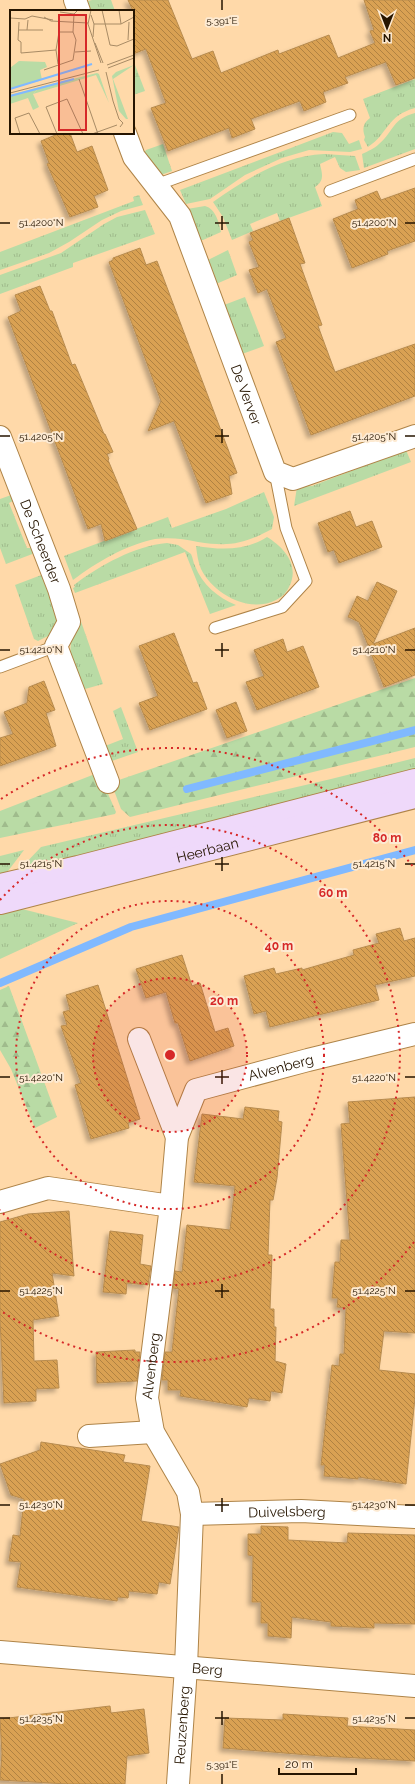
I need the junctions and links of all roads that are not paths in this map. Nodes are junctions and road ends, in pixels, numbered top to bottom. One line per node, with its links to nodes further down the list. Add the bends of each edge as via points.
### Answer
1 (75, 0): 2 (street)
2 (79, 10)
3 (350, 115): 6 (lane)
4 (125, 134): 6 (street, De Verver, via 134,157)
5 (415, 159): 7 (lane)
6 (156, 185): 10 (street, De Verver, via 180,216)
7 (330, 191)
8 (0, 436): 12 (street, De Scheerder, via 59,589 69,622)
9 (415, 436): 10 (street, via 293,479)
10 (275, 472): 11 (lane, via 286,528 306,581 282,607)
11 (214, 628)
12 (56, 646): 13 (lane); 15 (street)
13 (0, 667)
14 (415, 780): 17 (main road, Heerbaan)
15 (108, 782)
16 (415, 797): 18 (main road, Heerbaan)
17 (0, 885)
18 (0, 903)
19 (415, 1034): 21 (street, Alvenberg, via 196,1090)
20 (139, 1039): 21 (street, Alvenberg)
21 (177, 1137): 23 (street, Alvenberg)
22 (0, 1202): 23 (street, via 48,1188)
23 (172, 1206): 24 (street, Alvenberg, via 147,1398)
24 (153, 1432): 25 (street); 26 (street, Alvenberg, via 188,1492)
25 (89, 1436)
26 (192, 1514): 27 (street, Duivelsberg, via 301,1511); 29 (street)
27 (415, 1517)
28 (0, 1652): 29 (street, Berg)
29 (186, 1667): 30 (street, Berg); 31 (street, Reuzenberg)
30 (415, 1686)
31 (178, 1784)

